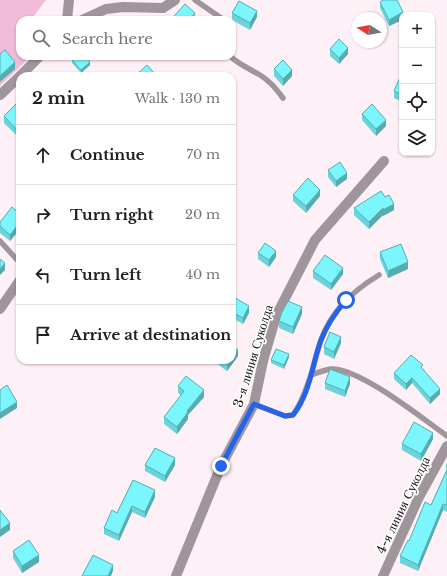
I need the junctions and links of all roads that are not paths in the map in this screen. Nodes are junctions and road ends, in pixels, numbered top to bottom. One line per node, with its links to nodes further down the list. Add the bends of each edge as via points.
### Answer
1 (69, 0): 4 (street)
2 (175, 0): 5 (street, via 163,8 123,7 106,9)
3 (195, 0): 6 (lane)
4 (67, 16)
5 (91, 16)
6 (218, 16)
7 (36, 60): 9 (street)
8 (235, 60): 12 (lane, via 262,76)
9 (24, 72)
10 (16, 80): 11 (street)
11 (0, 95)
12 (283, 98)
13 (384, 161): 20 (street, 3-я линия Суколда, via 315,240 276,316)
14 (0, 241): 15 (lane)
15 (16, 259)
16 (379, 275): 19 (lane, via 356,290 338,309 321,340)
17 (16, 286): 18 (street)
18 (0, 309)
19 (311, 375): 20 (lane, via 306,391 293,415 285,416); 21 (lane, via 331,369 351,373 367,381)
20 (254, 404): 23 (street, 3-я линия Суколда, via 221,466)
21 (447, 436)
22 (447, 446): 24 (street, 4-я линия Суколда, via 419,497)
23 (176, 576)
24 (383, 576)

